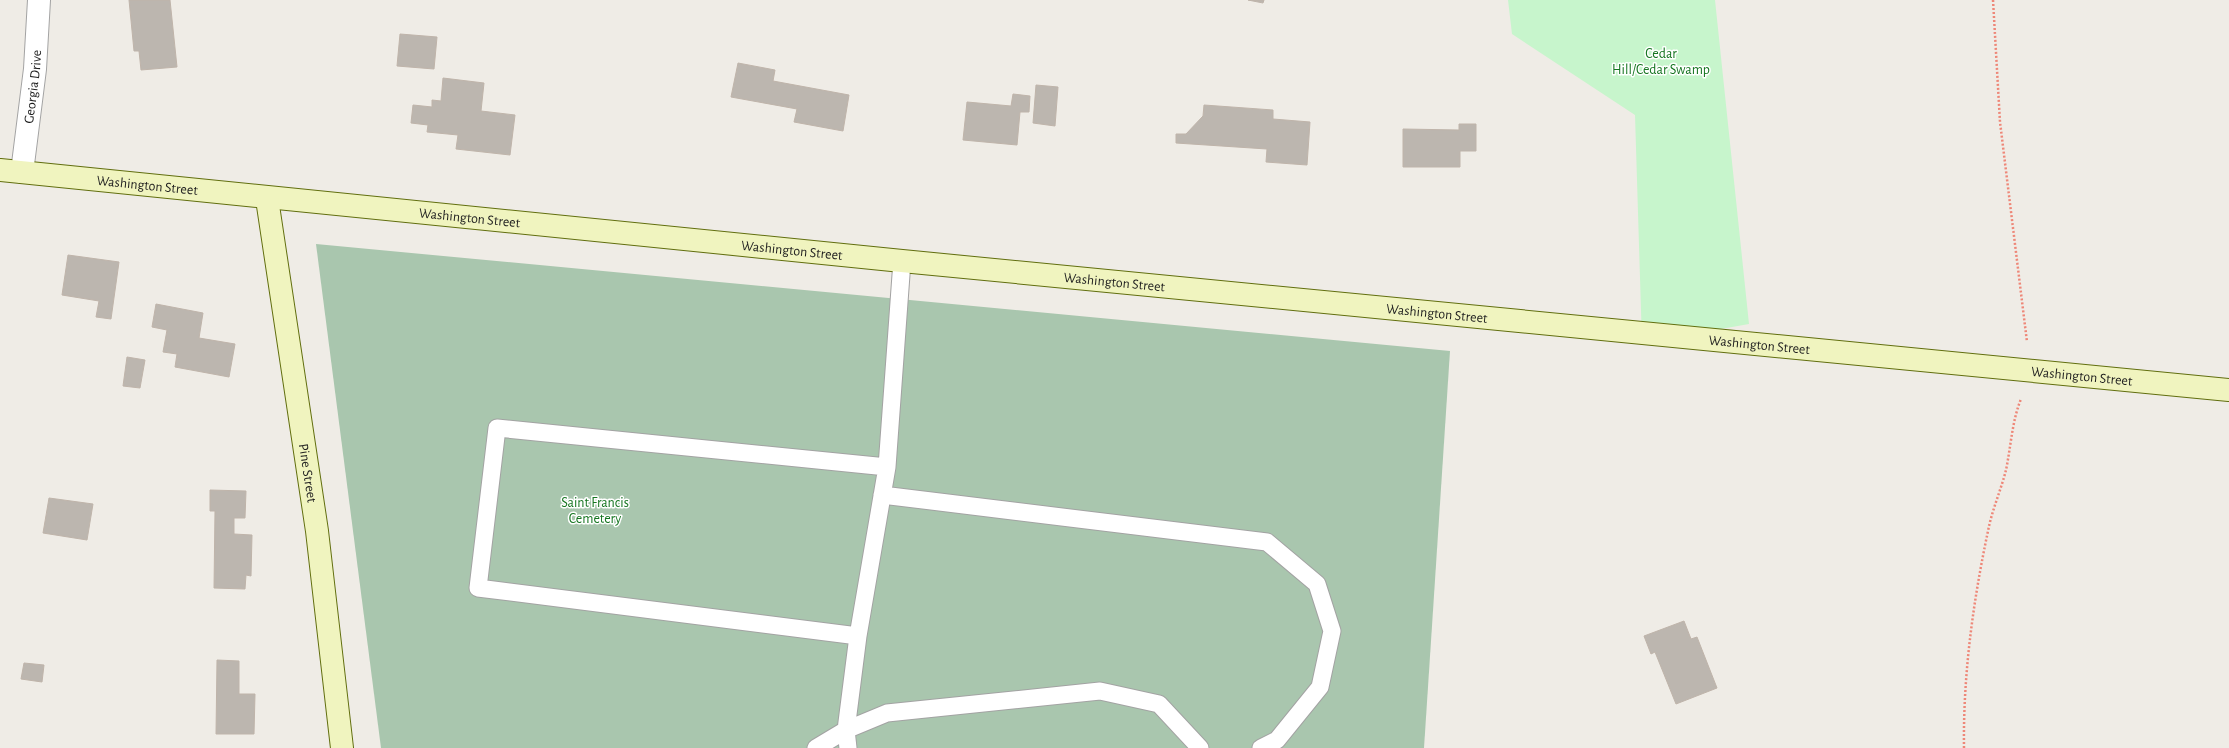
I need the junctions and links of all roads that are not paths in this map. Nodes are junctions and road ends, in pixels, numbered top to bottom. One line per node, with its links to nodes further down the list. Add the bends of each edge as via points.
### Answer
1 (39, 0): 3 (street, Georgia Drive, via 35,69)
2 (0, 170): 3 (main road, Washington Street)
3 (22, 172): 4 (main road, Washington Street)
4 (267, 199): 5 (main road, Washington Street); 11 (main road, Pine Street, via 317,531)
5 (902, 261): 6 (main road, Washington Street); 7 (lane)
6 (2229, 390)
7 (887, 467): 8 (lane); 9 (lane, via 497,428 478,588)
8 (882, 495): 9 (lane); 15 (lane, via 1267,542 1317,584 1332,631 1320,687 1277,740)
9 (858, 636): 10 (lane)
10 (846, 730): 12 (lane); 13 (lane); 14 (lane, via 887,713 1100,691 1159,704)
11 (342, 748)
12 (816, 748)
13 (848, 748)
14 (1200, 748)
15 (1261, 748)

